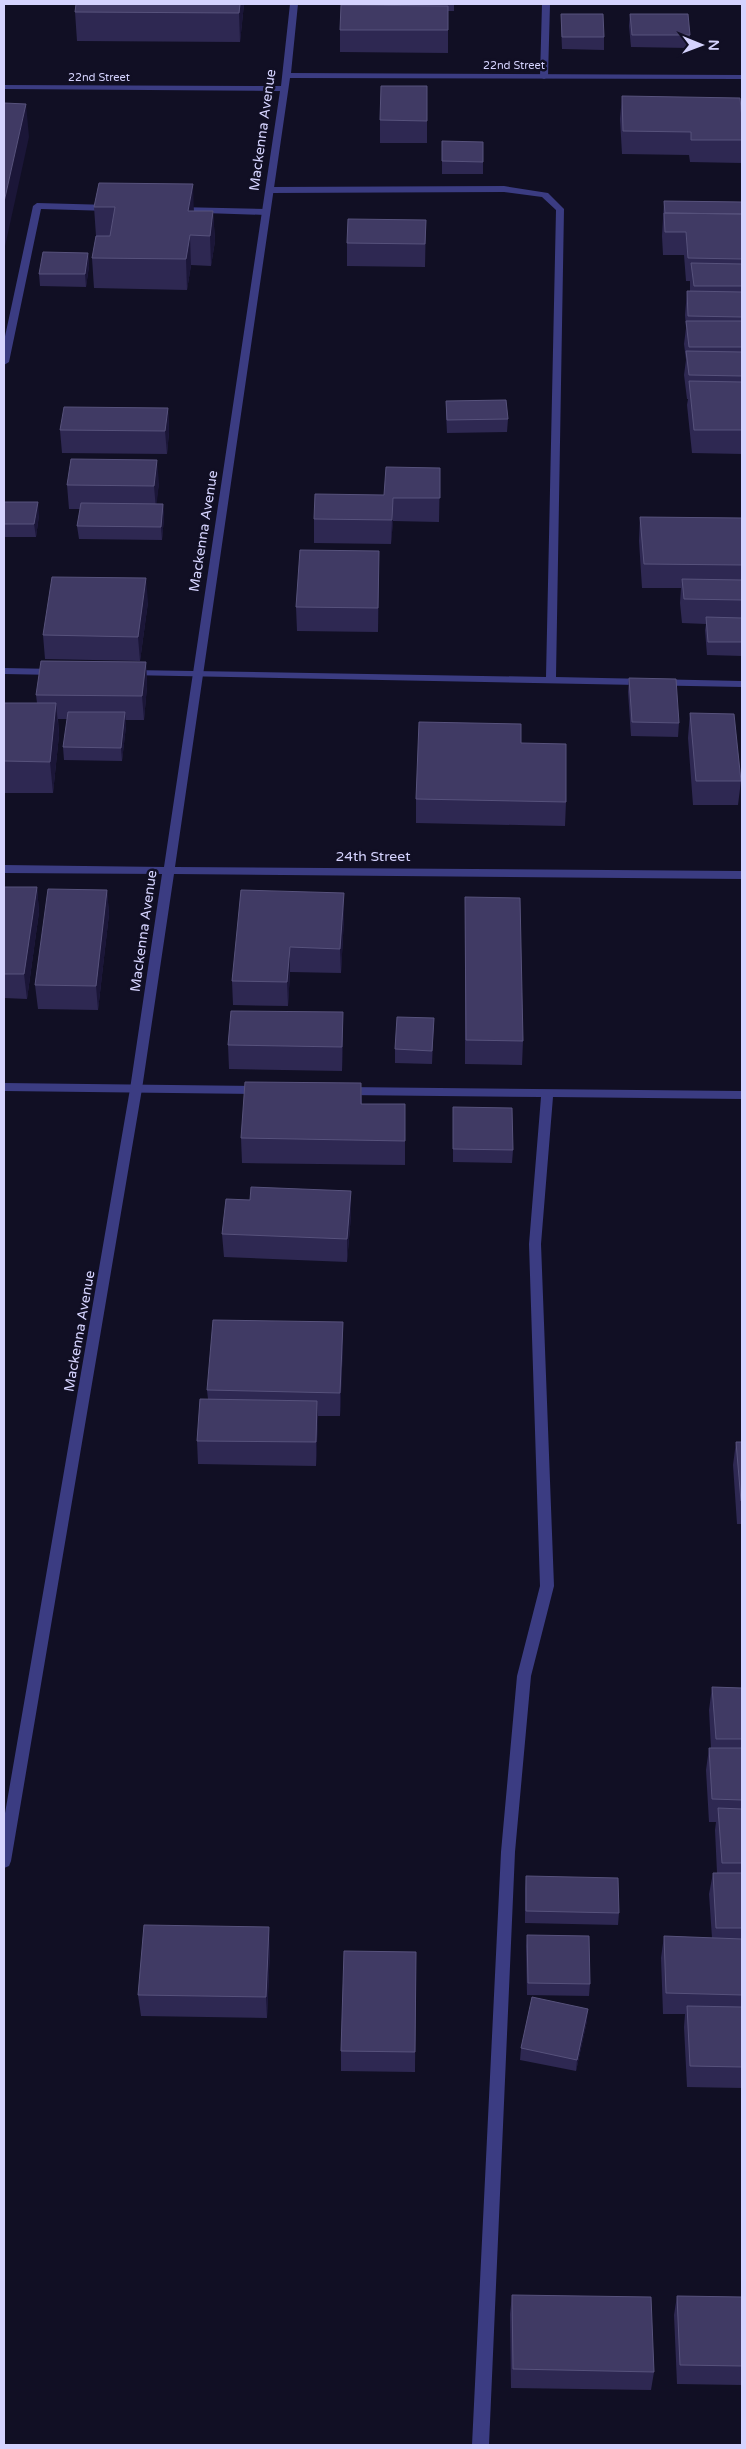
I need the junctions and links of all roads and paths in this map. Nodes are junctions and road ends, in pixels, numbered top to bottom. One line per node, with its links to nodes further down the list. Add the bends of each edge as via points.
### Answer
1 (294, 4): 3 (street, Mackenna Avenue)
2 (546, 4): 4 (street)
3 (285, 75): 4 (street, 22nd Street); 7 (street, Mackenna Avenue)
4 (544, 77): 5 (street, 22nd Street)
5 (742, 77)
6 (4, 88): 7 (street, 22nd Street)
7 (285, 89): 8 (street, Mackenna Avenue)
8 (270, 190): 11 (street, Mackenna Avenue); 17 (street, via 504,190 545,195 560,209)
9 (117, 208): 12 (street, via 37,206)
10 (166, 209): 11 (street)
11 (266, 212): 16 (street, Mackenna Avenue)
12 (4, 362)
13 (4, 671): 14 (street)
14 (71, 672)
15 (119, 673): 16 (street)
16 (196, 674): 17 (street); 20 (street, Mackenna Avenue)
17 (551, 681): 18 (street)
18 (742, 684)
19 (4, 869): 20 (street, 24th Street)
20 (167, 870): 21 (street, 24th Street); 23 (street, Mackenna Avenue)
21 (742, 875)
22 (4, 1087): 23 (street)
23 (136, 1088): 24 (street); 28 (street, Mackenna Avenue)
24 (273, 1090)
25 (332, 1091): 26 (street)
26 (548, 1093): 27 (street); 29 (street, via 535,1244 547,1586 524,1676 508,1852)
27 (742, 1095)
28 (4, 1861)
29 (481, 2445)

